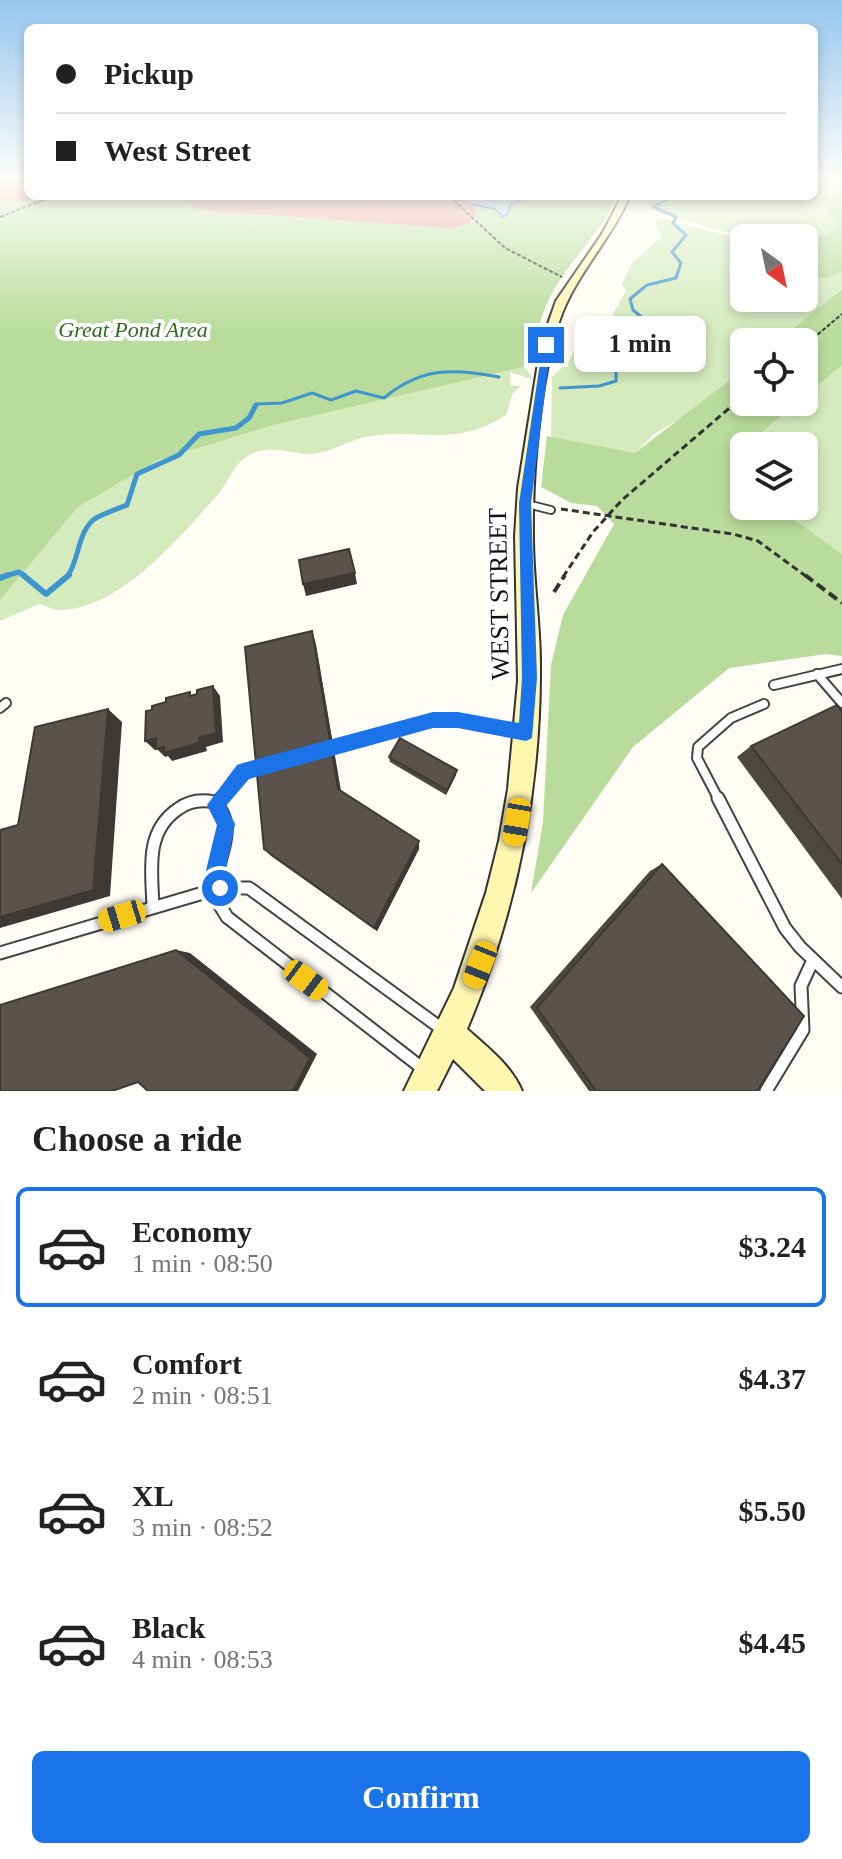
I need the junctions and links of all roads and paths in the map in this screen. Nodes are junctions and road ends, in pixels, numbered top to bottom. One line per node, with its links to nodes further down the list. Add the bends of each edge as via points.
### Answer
1 (484, 229): 3 (path, via 505,248)
2 (609, 229): 3 (main road, WEST STREET)
3 (571, 281): 7 (main road, WEST STREET, via 553,320)
4 (842, 314): 5 (path)
5 (818, 334)
6 (730, 408): 9 (path)
7 (525, 503): 8 (lane); 17 (main road, WEST STREET)
8 (551, 510): 9 (path)
9 (606, 517): 10 (path); 11 (path, via 758,541)
10 (554, 592)
11 (842, 603)
12 (842, 669): 13 (lane)
13 (817, 674): 14 (lane); 15 (lane)
14 (774, 685)
15 (842, 703)
16 (764, 704): 24 (lane, via 723,724 698,747 697,758 785,928)
17 (526, 732): 18 (lane, via 433,720); 26 (main road, WEST STREET, via 504,886 480,965)
18 (319, 749)
19 (276, 761): 20 (lane, via 243,772)
20 (216, 805): 21 (lane, via 226,832); 22 (lane, via 190,801 163,821 154,844)
21 (211, 891): 22 (lane); 26 (lane, via 256,891); 27 (lane, via 232,923)
22 (153, 907): 23 (lane)
23 (0, 953)
24 (813, 960): 25 (lane); 29 (lane, via 801,986 803,1030)
25 (842, 987)
26 (450, 1035): 27 (main road, WEST STREET); 28 (main road)
27 (425, 1083)
28 (506, 1091)
29 (766, 1091)

